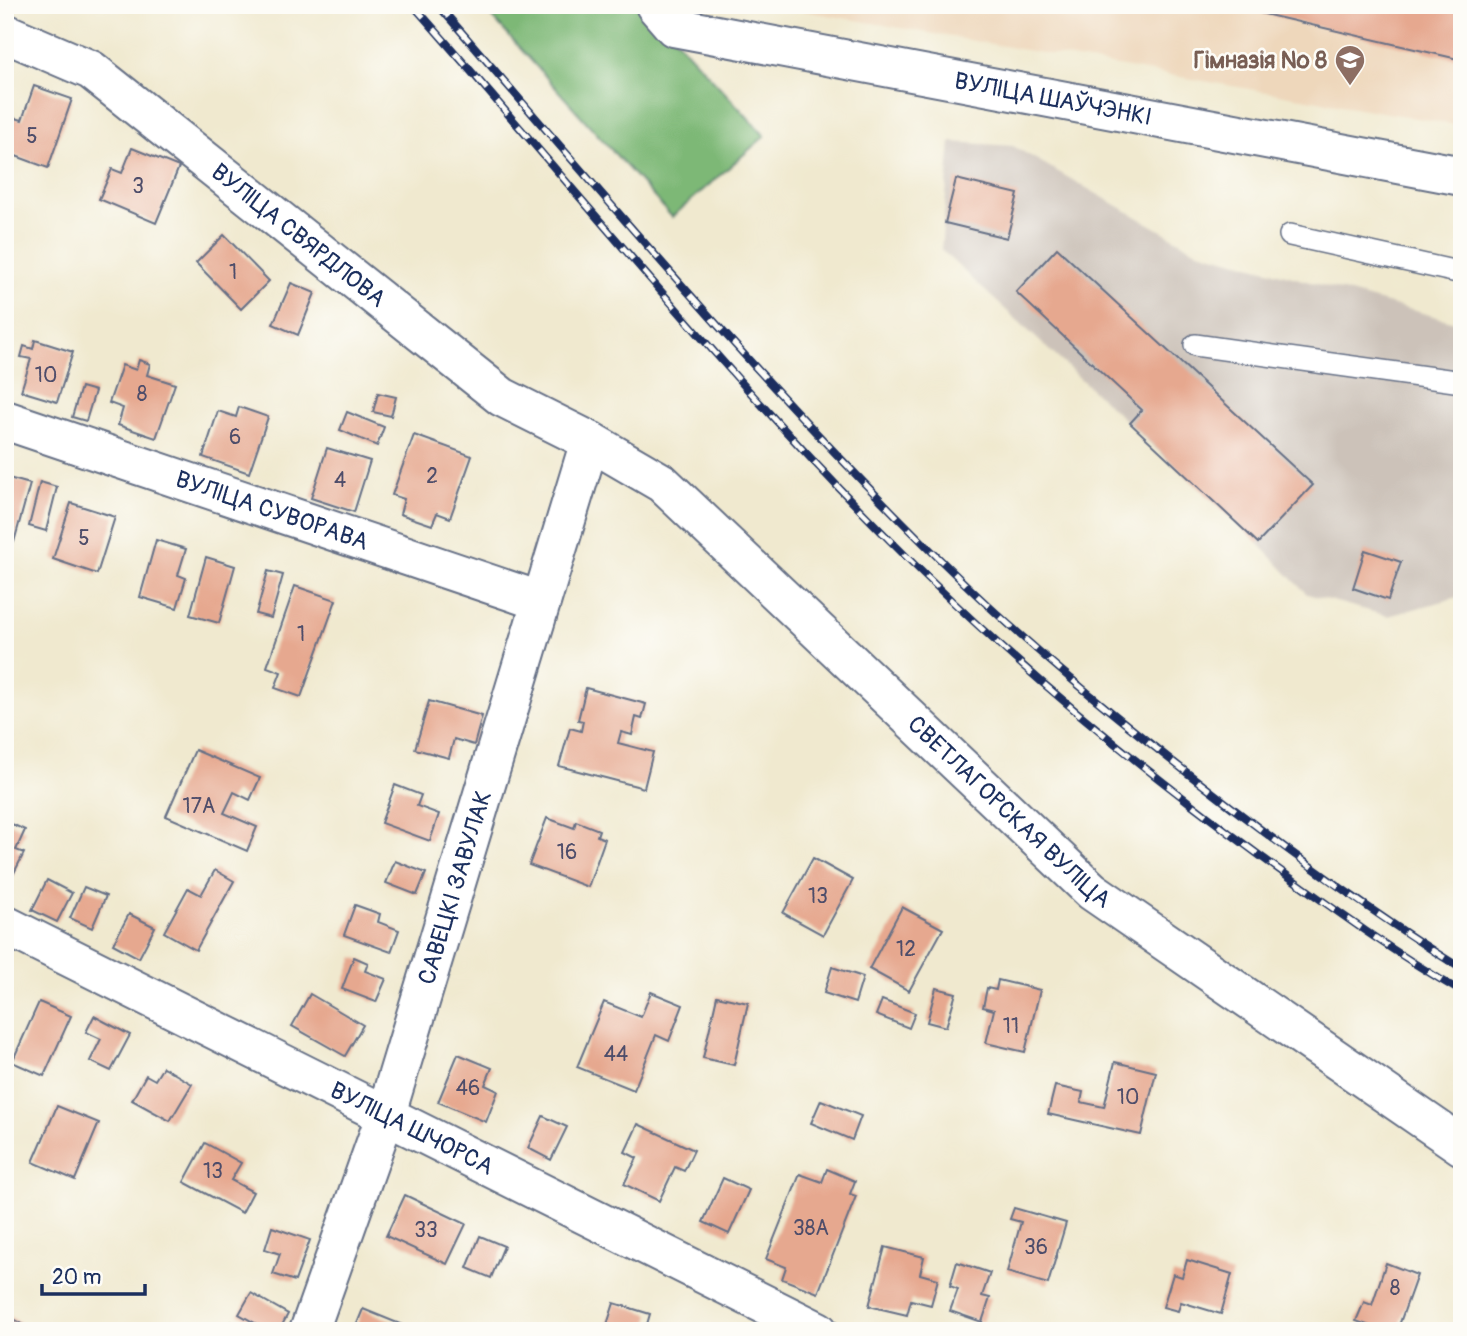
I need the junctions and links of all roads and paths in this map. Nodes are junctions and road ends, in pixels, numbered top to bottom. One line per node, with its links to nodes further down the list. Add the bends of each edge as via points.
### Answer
1 (655, 5): 3 (street, ВУЛІЦА ШАЎЧЭНКІ, via 674,27)
2 (5, 33): 9 (street, ВУЛІЦА СВЯРДЛОВА, via 91,70 502,397)
3 (1462, 176)
4 (1290, 235): 5 (lane)
5 (1462, 273)
6 (1195, 345): 7 (lane)
7 (1462, 382)
8 (5, 421): 10 (street, ВУЛІЦА СУВОРАВА)
9 (590, 441): 10 (street, САВЕЦКІ ЗАВУЛАК); 13 (street, СВЕТЛАГОРСКАЯ ВУЛІЦА, via 662,483 1092,891)
10 (540, 601): 12 (street, САВЕЦКІ ЗАВУЛАК)
11 (5, 925): 12 (street, ВУЛІЦА ШЧОРСА)
12 (386, 1114): 14 (street, САВЕЦКІ ЗАВУЛАК); 15 (street, ВУЛІЦА ШЧОРСА)
13 (1462, 1146)
14 (309, 1331)
15 (818, 1331)

